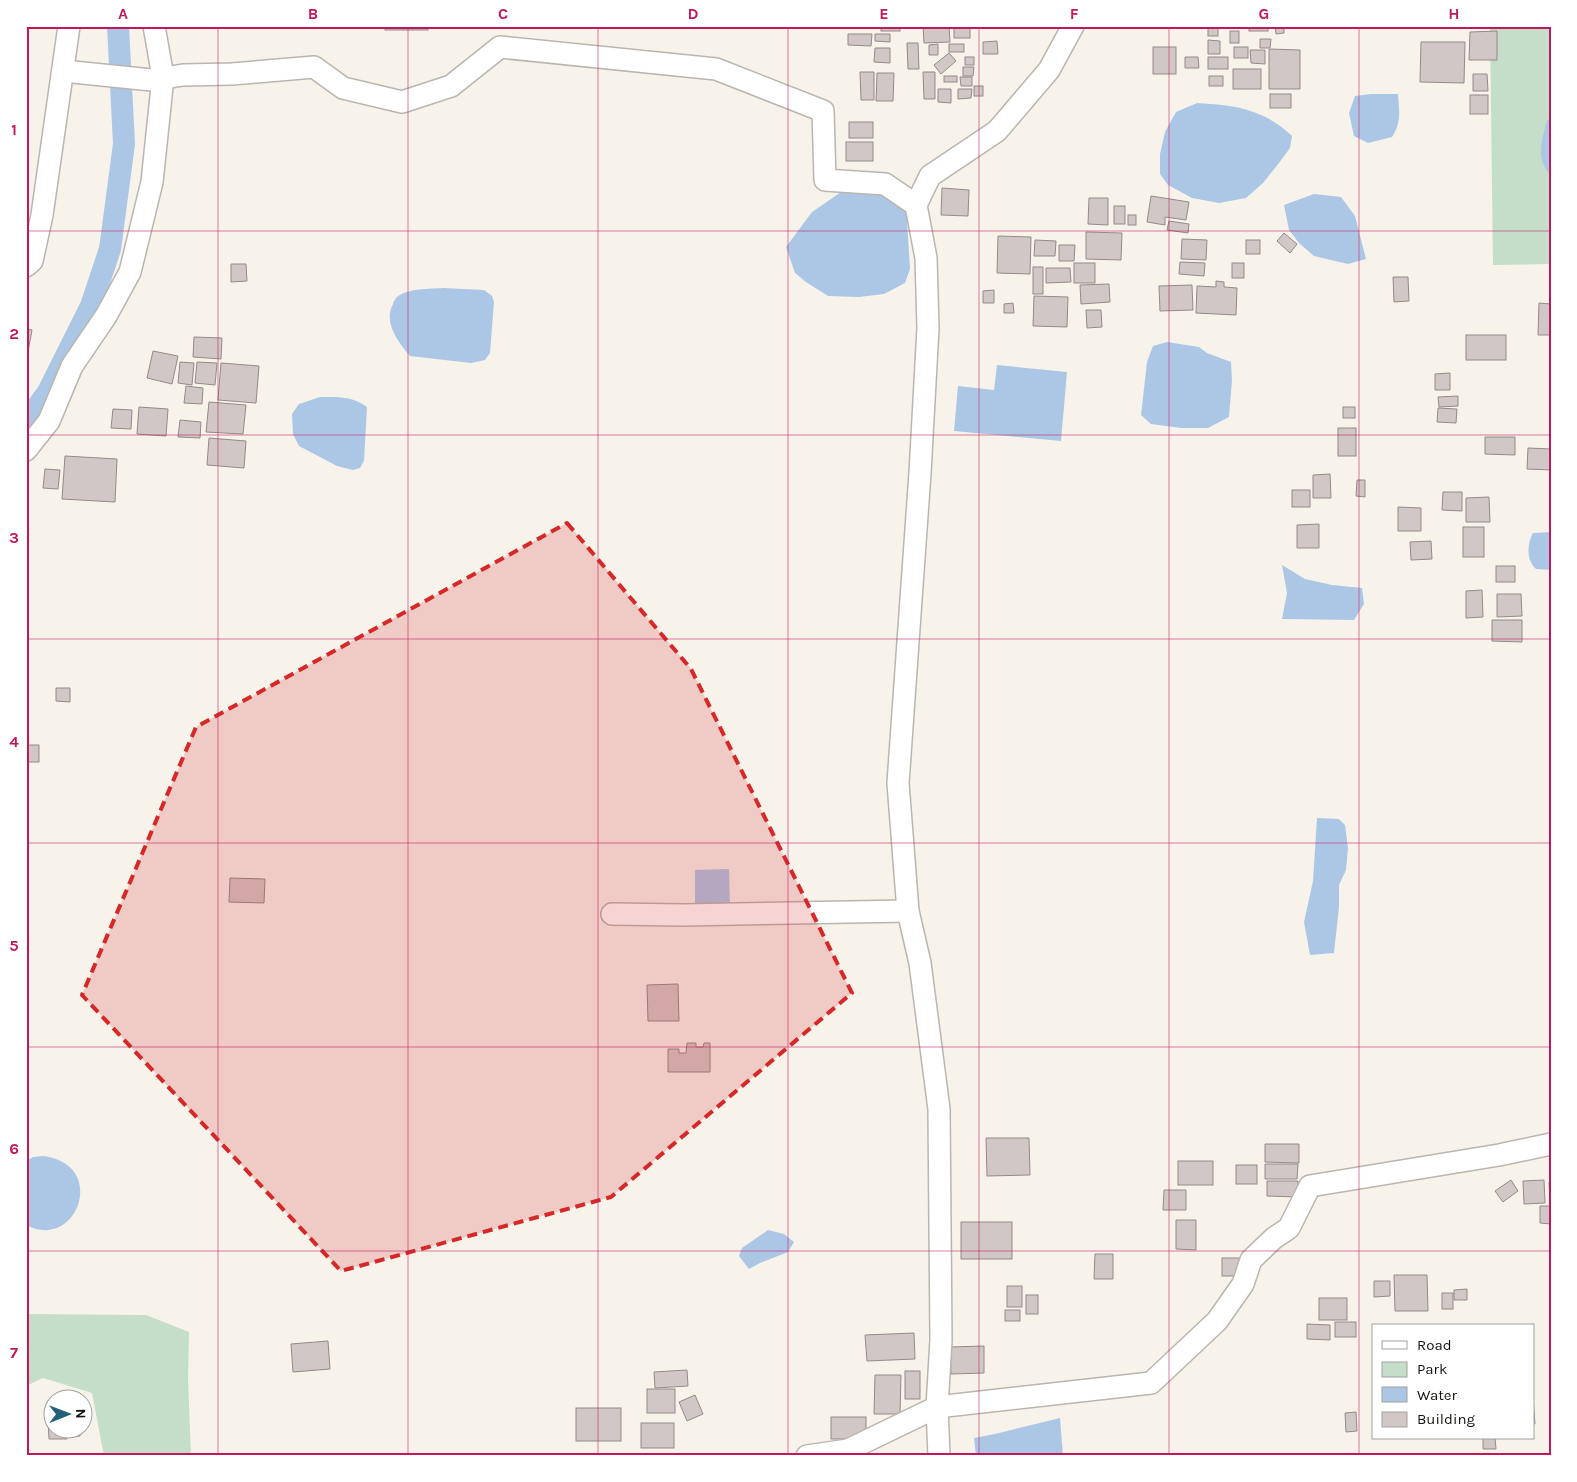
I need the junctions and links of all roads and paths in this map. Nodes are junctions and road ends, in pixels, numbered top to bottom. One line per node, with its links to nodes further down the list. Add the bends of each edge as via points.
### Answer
1 (69, 26): 4 (street)
2 (154, 26): 5 (street)
3 (1072, 26): 6 (street, via 1049,70 997,131 930,176)
4 (63, 71): 5 (street); 7 (street, via 42,215 32,261)
5 (158, 78): 6 (street, via 314,67 343,88 402,102 451,86 500,47 716,68 823,111 825,180 885,184); 8 (street, via 152,182 130,272 106,316 72,366 49,421)
6 (916, 205): 9 (street, via 926,258 928,328 898,783)
7 (26, 266)
8 (26, 450)
9 (908, 911): 10 (street); 12 (street, via 920,963 939,1109 941,1340)
10 (612, 914)
11 (1551, 1144): 12 (street, via 1310,1186 1289,1228 1251,1260 1243,1284 1217,1321 1151,1383)
12 (937, 1407): 13 (street, via 848,1450); 14 (street)
13 (807, 1456)
14 (939, 1456)

